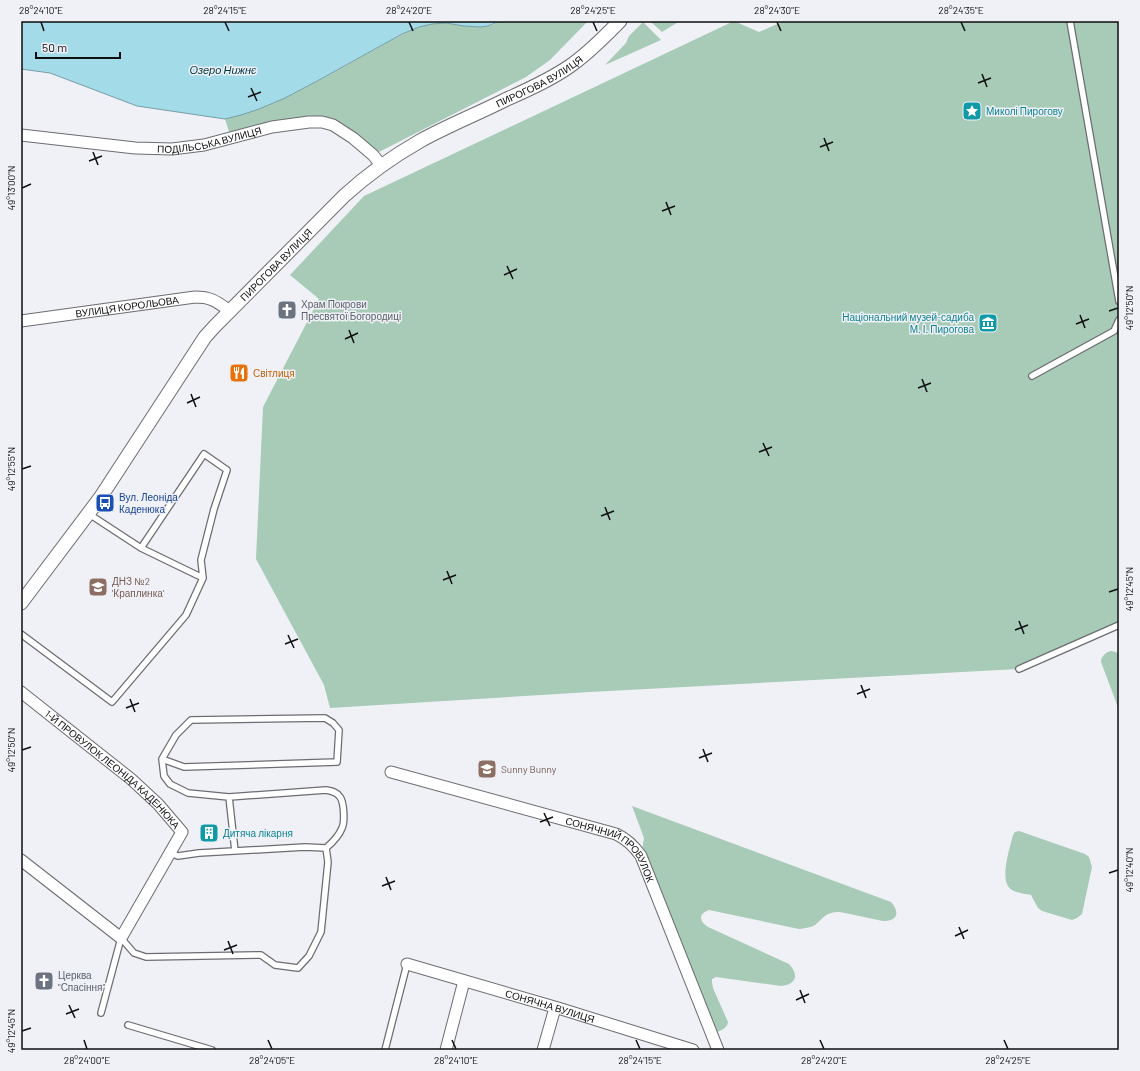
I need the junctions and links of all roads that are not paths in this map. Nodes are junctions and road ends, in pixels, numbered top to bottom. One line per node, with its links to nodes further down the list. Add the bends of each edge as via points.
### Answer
1 (620, 21): 4 (street, ПИРОГОВА ВУЛИЦЯ, via 583,56 555,75 422,140)
2 (1070, 21): 5 (lane)
3 (21, 135): 4 (street, ПОДІЛЬСЬКА ВУЛИЦЯ, via 135,148 172,149 204,145 272,127 322,122 333,125 353,138)
4 (381, 165): 6 (street, ПИРОГОВА ВУЛИЦЯ, via 344,196)
5 (1119, 301)
6 (230, 311): 7 (street, ВУЛИЦЯ КОРОЛЬОВА, via 211,298 195,297); 10 (street, ПИРОГОВА ВУЛИЦЯ, via 198,347)
7 (21, 320)
8 (1119, 320): 9 (lane, via 1114,331)
9 (1032, 376)
10 (89, 514): 11 (lane); 13 (street, ПИРОГОВА ВУЛИЦЯ)
11 (141, 548): 12 (lane); 12 (lane, via 204,454 227,470 201,560)
12 (203, 578): 15 (lane, via 186,615 112,702)
13 (21, 603)
14 (1119, 625): 16 (lane)
15 (21, 634)
16 (1019, 669)
17 (21, 692): 23 (street, 1-Й ПРОВУЛОК ЛЕОНІДА КАДЕНЮКА, via 131,779 158,804 182,832)
18 (162, 759): 18 (lane, via 176,735 191,720 325,718 333,722 339,730 337,762 184,767); 20 (lane, via 164,776 170,784 188,793)
19 (391, 772): 36 (street, СОНЯЧНИЙ ПРОВУЛОК, via 616,834 629,842 641,856)
20 (229, 797): 21 (lane, via 334,791 341,797 343,827); 22 (lane)
21 (326, 848): 22 (lane); 25 (lane, via 328,862 321,932 309,956 298,968 275,965 261,955 146,957 134,952)
22 (235, 851): 23 (lane, via 178,856)
23 (170, 853): 25 (street, 1-Й ПРОВУЛОК ЛЕОНІДА КАДЕНЮКА)
24 (21, 860): 25 (street)
25 (121, 938): 29 (lane)
26 (407, 964): 27 (street, СОНЯЧНА ВУЛИЦЯ); 32 (lane)
27 (464, 981): 28 (street, СОНЯЧНА ВУЛИЦЯ); 33 (street)
28 (555, 1008): 34 (street); 35 (street, СОНЯЧНА ВУЛИЦЯ)
29 (101, 1013)
30 (128, 1025): 31 (lane)
31 (212, 1050)
32 (384, 1050)
33 (446, 1050)
34 (543, 1050)
35 (693, 1050)
36 (718, 1050)

